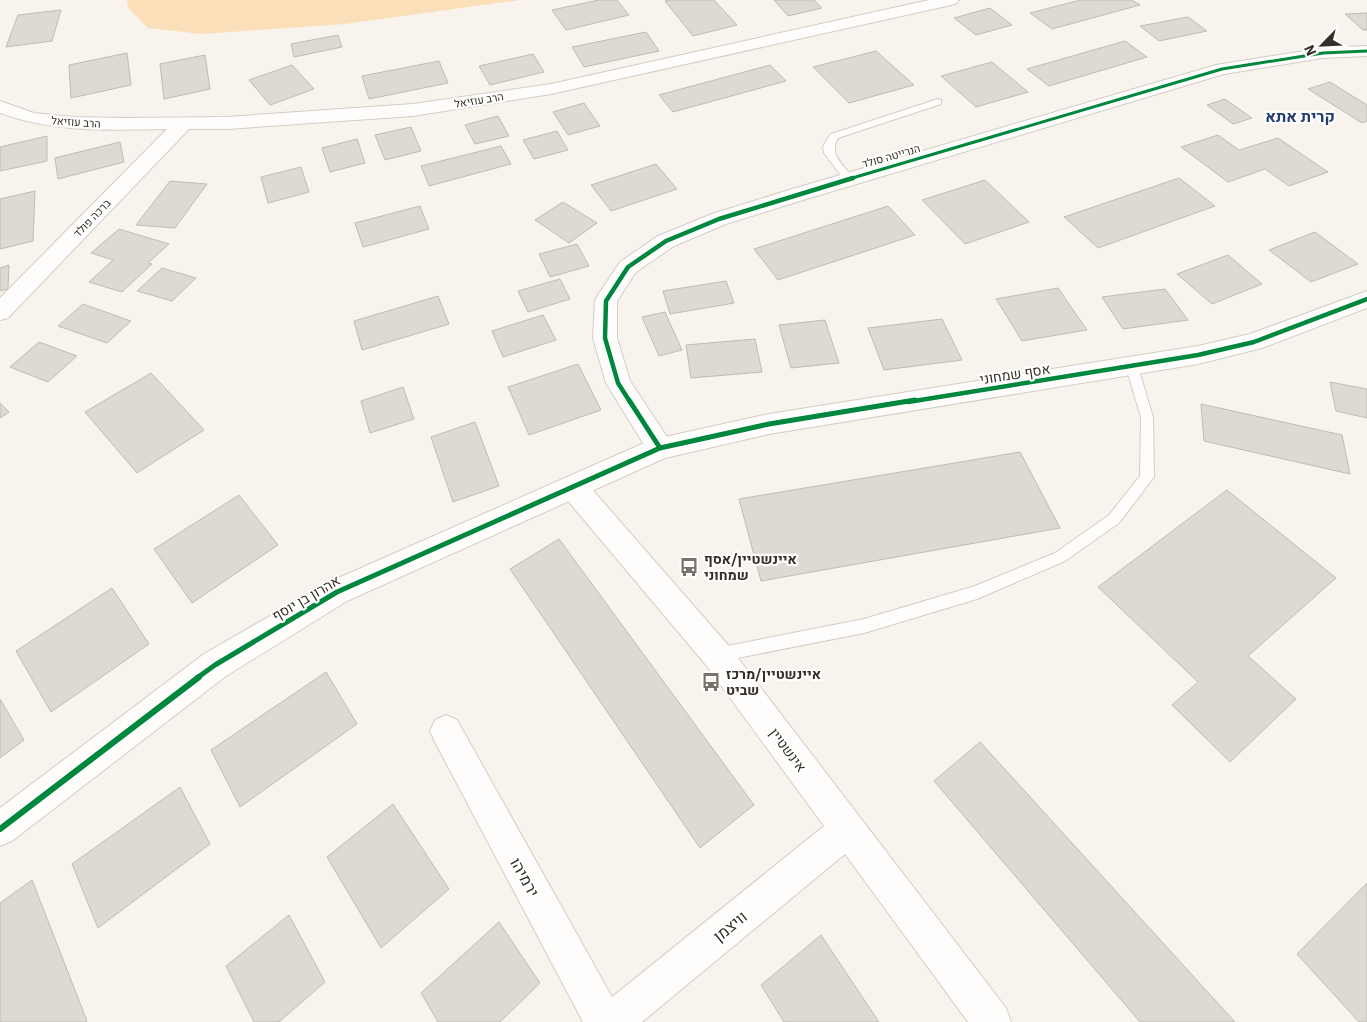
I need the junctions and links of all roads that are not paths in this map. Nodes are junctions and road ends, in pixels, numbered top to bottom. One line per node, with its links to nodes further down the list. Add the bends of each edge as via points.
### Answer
1 (951, 0): 5 (street, הרב עוזיאל, via 551,89 413,110)
2 (1367, 51): 6 (street, הנרייטה סולד, via 1314,54 1222,69)
3 (938, 102): 6 (lane, via 834,136 828,146 829,153)
4 (0, 107): 5 (street, הרב עוזיאל, via 31,118 73,123)
5 (184, 124): 8 (street, ברכה פולד)
6 (849, 179): 10 (street, הנרייטה סולד, via 719,218 666,242 628,267 606,301 605,338 618,383)
7 (1367, 299): 9 (street, אסף שמחוני, via 1254,342)
8 (0, 312)
9 (1132, 366): 10 (street, אסף שמחוני, via 769,424); 12 (lane, via 1147,417 1147,477 1114,519 1060,557 976,592 864,626)
10 (660, 448): 11 (street, אהרון בן יוסף)
11 (573, 487): 12 (street, אינשטיין); 14 (street, אהרון בן יוסף, via 337,592 256,640 215,665)
12 (717, 655): 15 (street, אינשטיין)
13 (446, 731): 16 (street, ירמיהו)
14 (0, 830)
15 (847, 830): 17 (street, וויצמן); 18 (street, אינשטיין)
16 (604, 1022)
17 (612, 1022)
18 (992, 1022)

